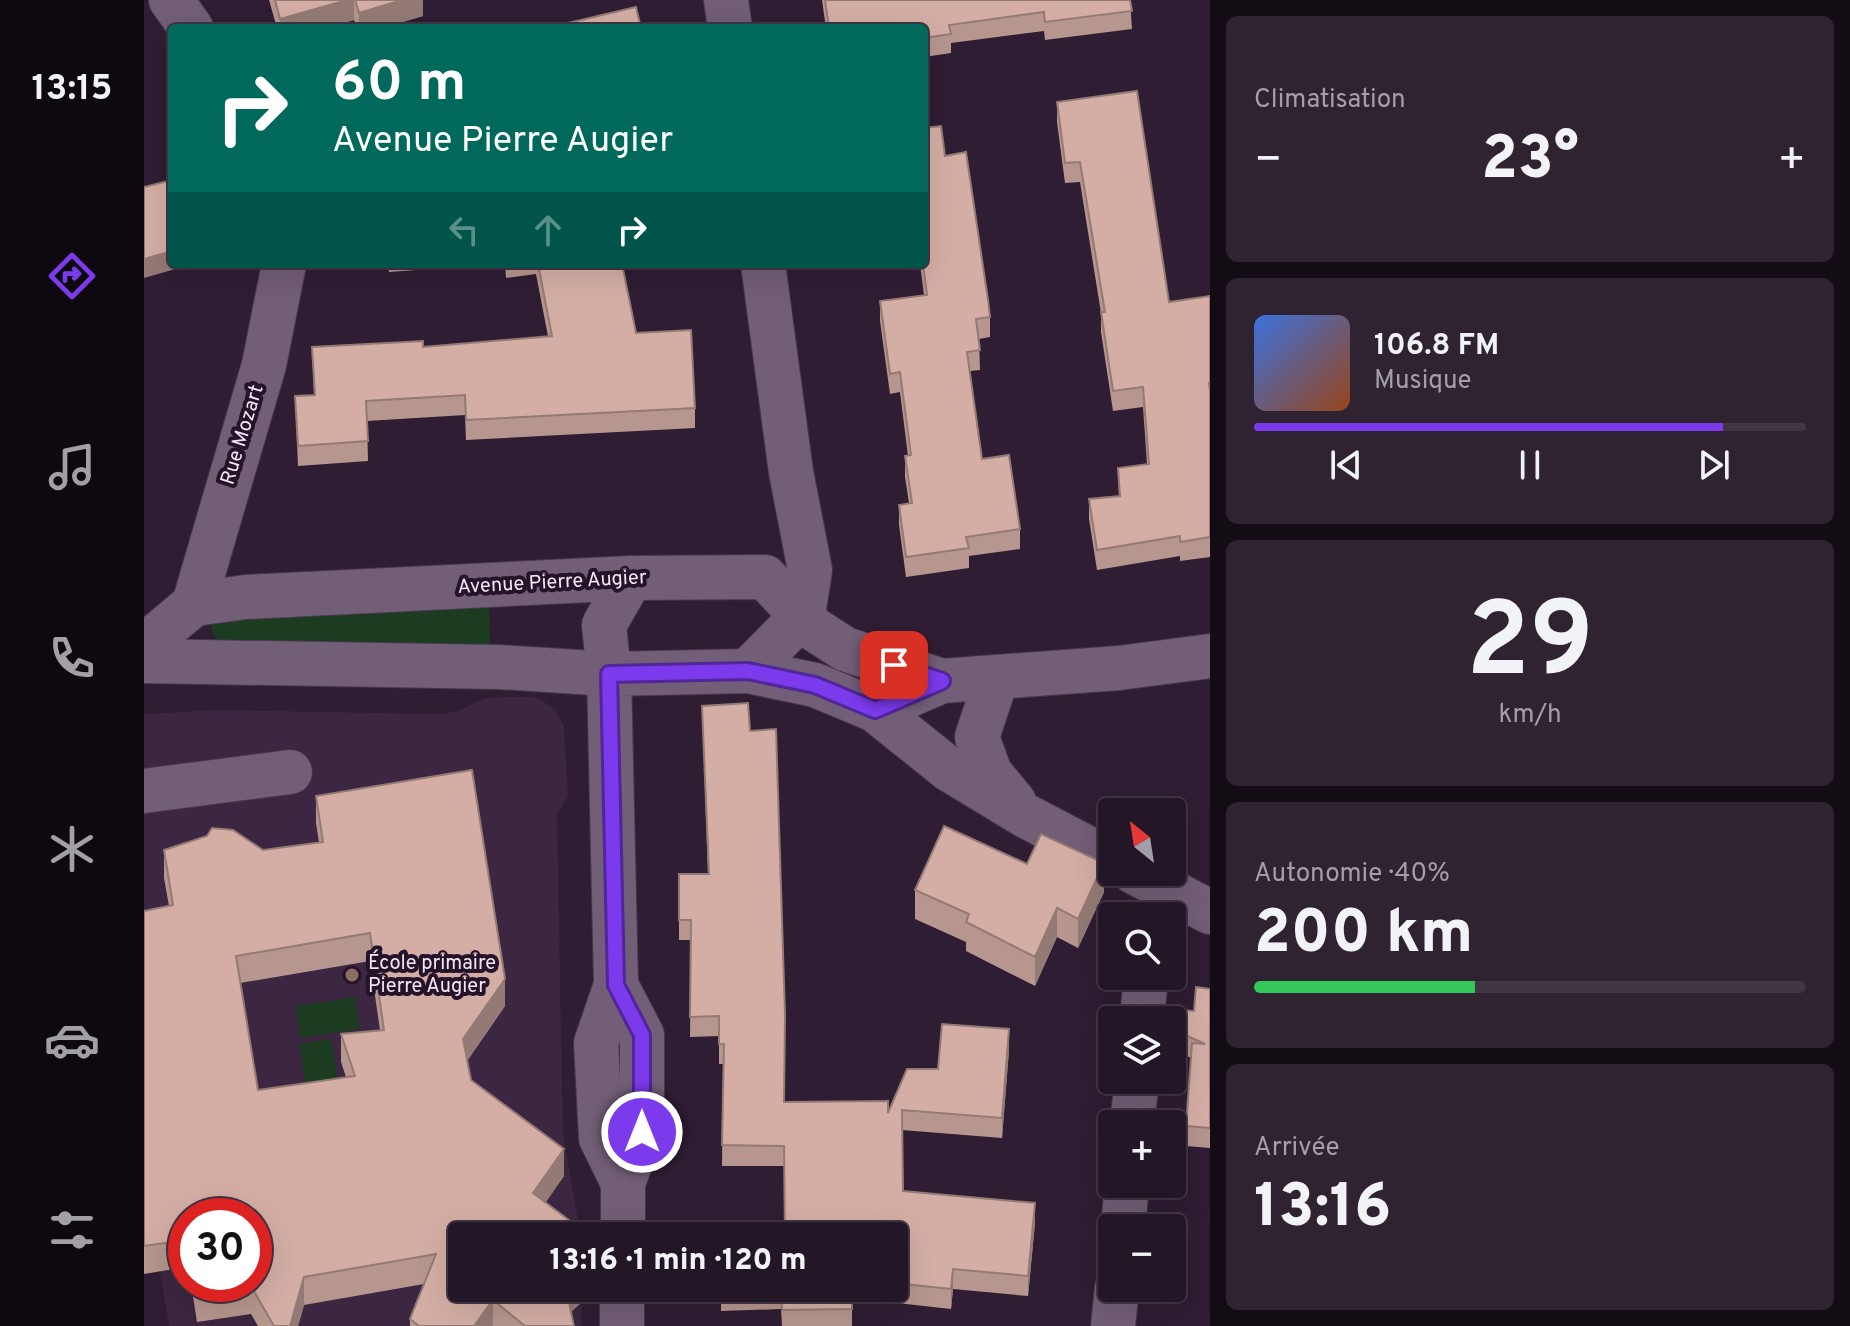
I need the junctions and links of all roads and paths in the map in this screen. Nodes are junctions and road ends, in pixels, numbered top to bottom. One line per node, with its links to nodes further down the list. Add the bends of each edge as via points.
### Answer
1 (171, 0): 3 (street)
2 (726, 0): 4 (street)
3 (188, 24)
4 (729, 24)
5 (283, 268): 10 (street, Rue Mozart, via 264,365)
6 (764, 268): 7 (street)
7 (791, 472): 8 (street); 11 (street, via 810,570)
8 (765, 577): 9 (street, Avenue Pierre Augier); 11 (street)
9 (631, 578): 10 (street, Avenue Pierre Augier); 16 (street, via 604,625)
10 (194, 604): 12 (street)
11 (803, 615): 15 (street); 18 (street, via 845,649)
12 (144, 646)
13 (1210, 656): 17 (street)
14 (144, 661): 16 (street)
15 (748, 671): 16 (street); 19 (street, via 815,685)
16 (609, 674): 26 (street, via 616,985 596,1043 601,1138 623,1183)
17 (997, 677): 18 (street); 22 (street, via 977,737 990,773)
18 (942, 681): 19 (street)
19 (875, 710): 22 (street, via 950,770)
20 (290, 772): 21 (street)
21 (144, 791)
22 (1026, 816): 23 (street)
23 (1098, 854)
24 (1147, 890): 25 (street)
25 (1210, 912)
26 (623, 1222)
27 (622, 1302): 29 (street)
28 (1116, 1302): 30 (street)
29 (622, 1326)
30 (1113, 1326)

